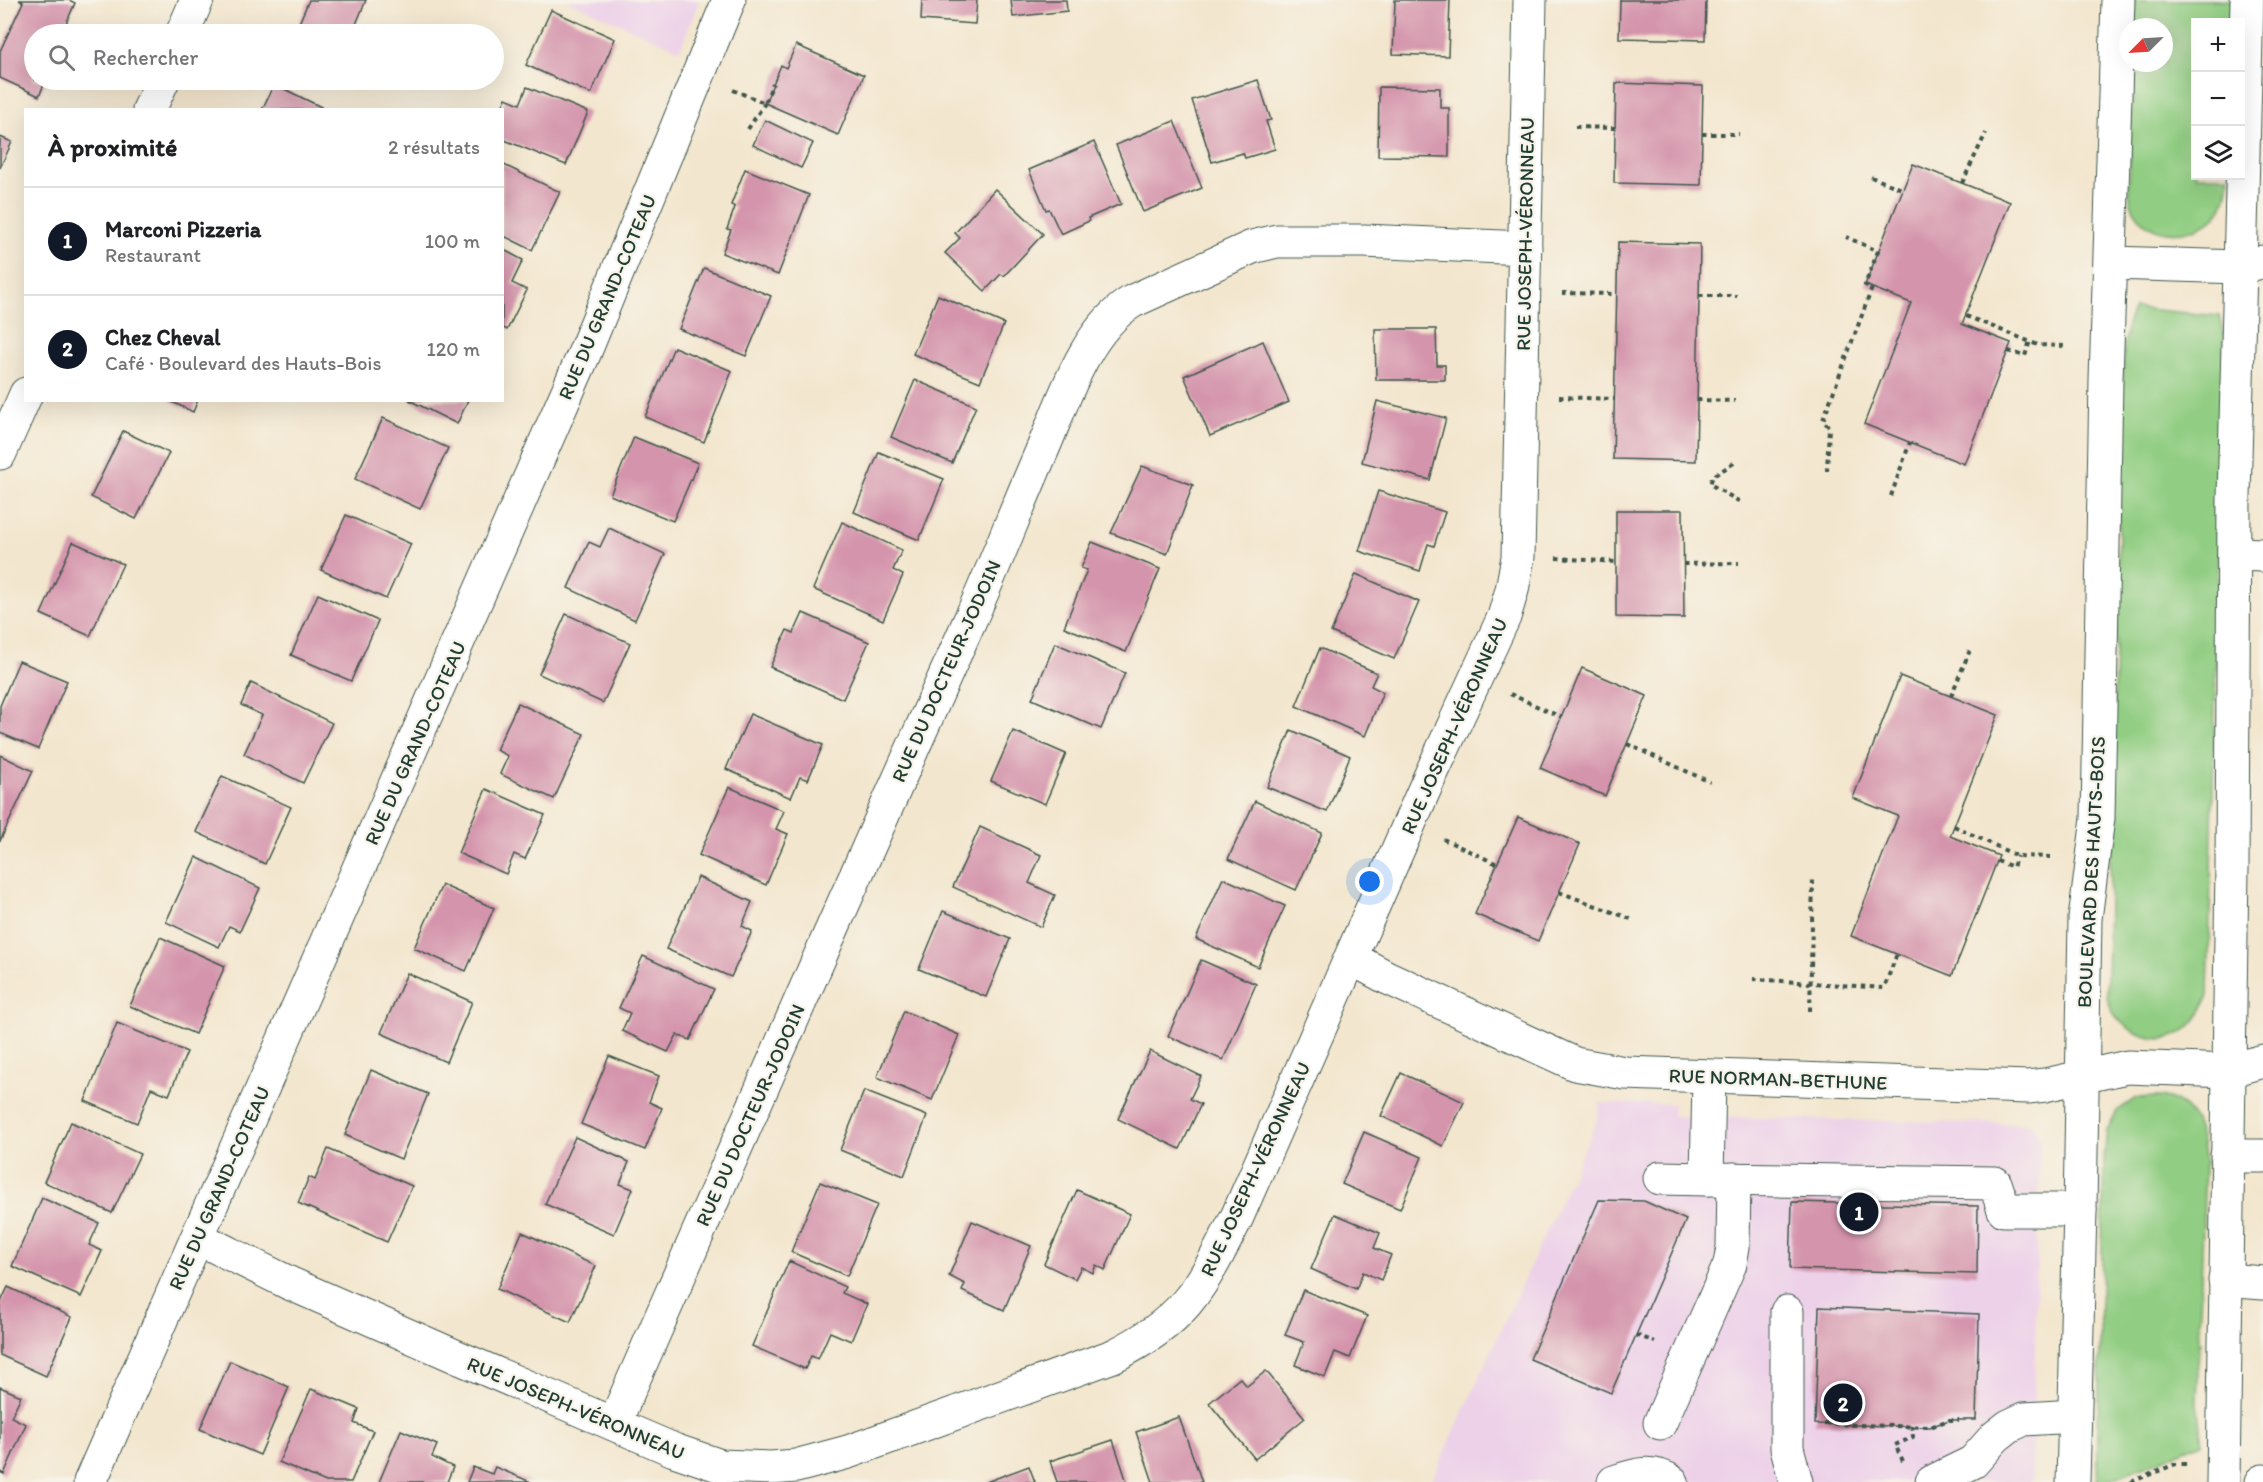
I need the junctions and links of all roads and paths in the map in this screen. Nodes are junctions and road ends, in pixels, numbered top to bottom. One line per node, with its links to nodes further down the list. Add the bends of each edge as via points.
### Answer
1 (197, 0): 6 (street)
2 (1530, 0): 22 (street, RUE JOSEPH-VÉRONNEAU)
3 (2118, 0): 23 (street, BOULEVARD DES HAUTS-BOIS)
4 (2247, 0): 24 (street)
5 (722, 2): 7 (street, RUE DU GRAND-COTEAU)
6 (186, 24)
7 (698, 75): 10 (path); 78 (street, RUE DU GRAND-COTEAU, via 584,354)
8 (773, 83): 10 (path)
9 (158, 90): 11 (street)
10 (765, 103): 13 (path)
11 (150, 108)
12 (1575, 127): 14 (path)
13 (748, 129)
14 (1615, 129)
15 (1986, 133): 19 (path)
16 (1702, 134): 17 (path)
17 (1740, 134)
18 (1871, 177): 20 (path)
19 (1962, 183)
20 (1902, 189)
21 (1846, 237): 41 (path, via 1878,251 1865,285 1872,288 1823,420 1828,427)
22 (1525, 249): 65 (street, RUE JOSEPH-VÉRONNEAU, via 1518,557 1512,590 1504,617); 85 (street, RUE DU DOCTEUR-JODOIN, via 1277,241 1252,247 1133,301 1104,326 1078,369)
23 (2111, 263): 24 (street); 72 (street, BOULEVARD DES HAUTS-BOIS, via 2098,818 2085,919)
24 (2252, 264): 44 (street, via 2234,498)
25 (1555, 293): 26 (path)
26 (1616, 294)
27 (1699, 296): 28 (path)
28 (1737, 296)
29 (1966, 316): 30 (path)
30 (2030, 341): 31 (path); 32 (path, via 2025,356)
31 (2064, 346)
32 (2008, 351)
33 (1552, 397): 35 (path)
34 (24, 399): 39 (street)
35 (1614, 399)
36 (1697, 400): 37 (path)
37 (1735, 401)
38 (1910, 442): 42 (path)
39 (0, 453)
40 (1734, 463): 43 (path, via 1713,476 1710,484)
41 (1827, 471)
42 (1891, 495)
43 (1740, 502)
44 (2249, 555): 70 (street, via 2232,662)
45 (1547, 557): 46 (path)
46 (1616, 562)
47 (1740, 563): 48 (path)
48 (1683, 564)
49 (1970, 650): 51 (path)
50 (1501, 690): 52 (path)
51 (1951, 696)
52 (1561, 717)
53 (1627, 744): 54 (path)
54 (1710, 782)
55 (1954, 826): 57 (path)
56 (1437, 836): 60 (path)
57 (2017, 856): 58 (path); 59 (path, via 2013,867)
58 (2051, 857)
59 (1997, 861)
60 (1497, 864)
61 (1813, 879): 67 (path)
62 (1559, 892): 63 (path)
63 (1631, 919)
64 (1897, 954): 67 (path, via 1884,988)
65 (1351, 958): 71 (street, RUE NORMAN-BETHUNE, via 1575,1064 1634,1074); 85 (street, RUE JOSEPH-VÉRONNEAU, via 1237,1217 1204,1280 1174,1318 1153,1334 1097,1362 848,1452 796,1466 722,1466)
66 (1753, 979): 67 (path)
67 (1810, 983): 68 (path)
68 (1810, 1011)
69 (2263, 1061): 70 (street, RUE NORMAN-BETHUNE)
70 (2228, 1071): 72 (street, RUE NORMAN-BETHUNE, via 2127,1067); 73 (street)
71 (1709, 1077): 72 (street, RUE NORMAN-BETHUNE, via 2028,1087); 76 (street)
72 (2083, 1077): 77 (street, BOULEVARD DES HAUTS-BOIS)
73 (2227, 1156): 74 (street); 79 (street)
74 (2263, 1156)
75 (1660, 1178): 76 (street)
76 (1720, 1179): 77 (street, via 1995,1183 2004,1210); 84 (street, via 1733,1247 1730,1264)
77 (2080, 1210): 82 (street, BOULEVARD DES HAUTS-BOIS)
78 (198, 1238): 85 (street, RUE JOSEPH-VÉRONNEAU, via 289,1283); 90 (street, RUE DU GRAND-COTEAU)
79 (2225, 1280): 80 (street); 97 (street)
80 (2263, 1283)
81 (1787, 1312): 93 (street, via 1787,1448)
82 (2074, 1416): 94 (street, via 2024,1419 1995,1437 1973,1462); 95 (street, BOULEVARD DES HAUTS-BOIS)
83 (1967, 1420): 87 (path, via 1949,1420 1930,1428)
84 (1660, 1423)
85 (614, 1424)
86 (1815, 1424): 87 (path)
87 (1912, 1427): 88 (path, via 1913,1437)
88 (1899, 1443)
89 (2194, 1465): 96 (path, via 2176,1464)
90 (90, 1482)
91 (1614, 1482): 92 (street, via 1648,1473)
92 (1672, 1482)
93 (1796, 1482)
94 (1932, 1482)
95 (2073, 1482)
96 (2132, 1482)
97 (2223, 1482)

